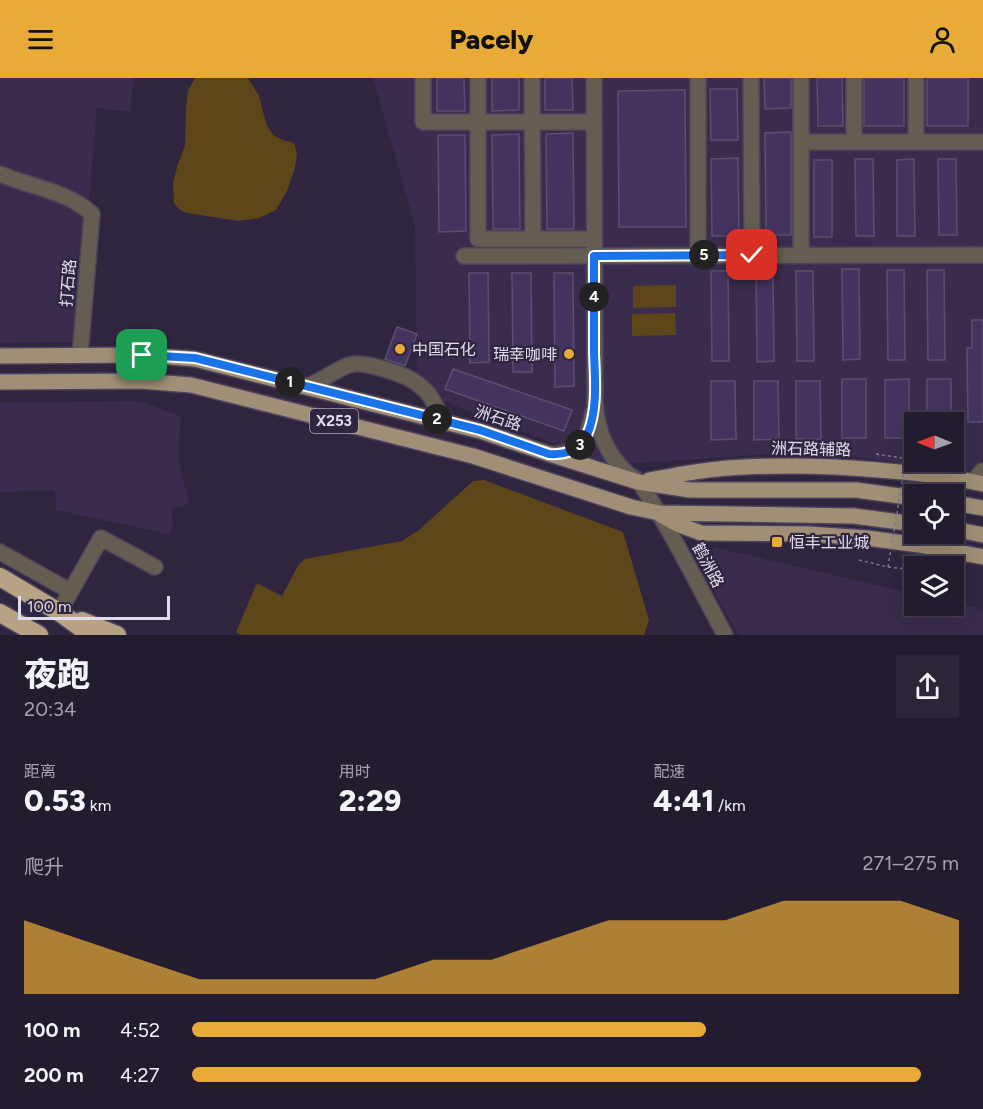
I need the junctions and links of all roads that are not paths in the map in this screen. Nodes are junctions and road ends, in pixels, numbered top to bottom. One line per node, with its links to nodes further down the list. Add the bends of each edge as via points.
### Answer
1 (423, 78): 10 (street, via 423,122)
2 (478, 78): 10 (street)
3 (532, 78): 11 (street)
4 (594, 78): 12 (street)
5 (698, 78): 20 (street)
6 (751, 78): 21 (street)
7 (801, 78): 13 (street)
8 (854, 78): 14 (street)
9 (916, 78): 15 (street)
10 (478, 122): 11 (street); 18 (street, via 478,239)
11 (532, 122): 12 (street); 18 (street)
12 (594, 122): 19 (street)
13 (801, 142): 14 (street); 22 (street)
14 (854, 142): 15 (street)
15 (916, 142): 16 (street)
16 (983, 142)
17 (0, 174): 26 (street, 打石路, via 71,199 92,214)
18 (532, 239): 19 (street)
19 (594, 239): 25 (street)
20 (698, 255): 21 (street); 25 (street)
21 (752, 255): 22 (street)
22 (801, 255): 23 (street)
23 (983, 255)
24 (464, 256): 25 (street)
25 (594, 256): 30 (street)
26 (80, 355): 27 (main road, 洲石路 / X253); 29 (main road, 洲石路 / X253, via 195,358)
27 (0, 356)
28 (0, 382): 38 (main road, X253, via 141,381 191,385 473,456)
29 (307, 386): 31 (main road, 洲石路 / X253); 31 (street, via 351,364 374,366 413,380 428,393)
30 (595, 403): 32 (street, via 587,436 580,446 560,455); 34 (street, 鹤洲路, via 607,448)
31 (443, 421): 32 (main road, 洲石路 / X253)
32 (549, 454): 34 (main road, 洲石路 / X253)
33 (979, 479): 34 (main road, 洲石路辅路, via 837,467 744,467)
34 (638, 482): 35 (main road, 洲石路 / X253, via 690,490 856,490); 38 (street, 鹤洲路)
35 (904, 497)
36 (964, 504): 37 (main road)
37 (983, 508)
38 (658, 513): 39 (main road, X253); 42 (main road, via 701,533); 54 (street, 鹤洲路)
39 (854, 516): 40 (main road, X253); 42 (main road)
40 (904, 523)
41 (964, 531): 43 (main road)
42 (771, 533): 45 (main road, via 867,538)
43 (983, 535)
44 (0, 552): 48 (street)
45 (983, 557)
46 (155, 567): 48 (street, via 100,538)
47 (0, 577): 49 (highway)
48 (70, 591): 49 (street)
49 (59, 612): 52 (highway); 53 (highway)
50 (0, 613): 51 (highway)
51 (39, 635)
52 (92, 635)
53 (117, 635)
54 (724, 635)

